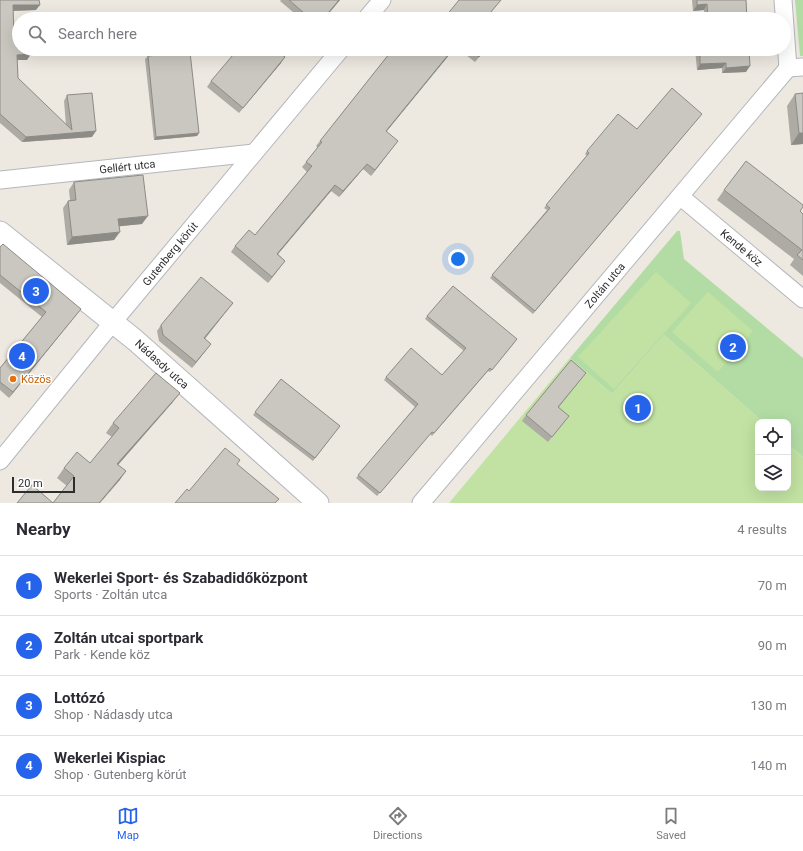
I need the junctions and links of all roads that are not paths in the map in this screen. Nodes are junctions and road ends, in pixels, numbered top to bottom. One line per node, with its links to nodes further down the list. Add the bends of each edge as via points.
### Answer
1 (382, 0): 3 (street)
2 (783, 0): 4 (street)
3 (372, 12)
4 (785, 12)
5 (791, 41): 7 (street)
6 (335, 56): 8 (street, Gutenberg körút)
7 (796, 67): 10 (street, Zoltán utca)
8 (254, 153): 9 (street, Gellért utca); 13 (street, Gutenberg körút)
9 (0, 180)
10 (681, 196): 12 (street, Kende köz); 16 (street, Zoltán utca)
11 (0, 232): 13 (street, Nádasdy utca)
12 (803, 299)
13 (113, 322): 14 (street, Gutenberg körút); 15 (street, Nádasdy utca)
14 (0, 461)
15 (318, 503)
16 (421, 503)

